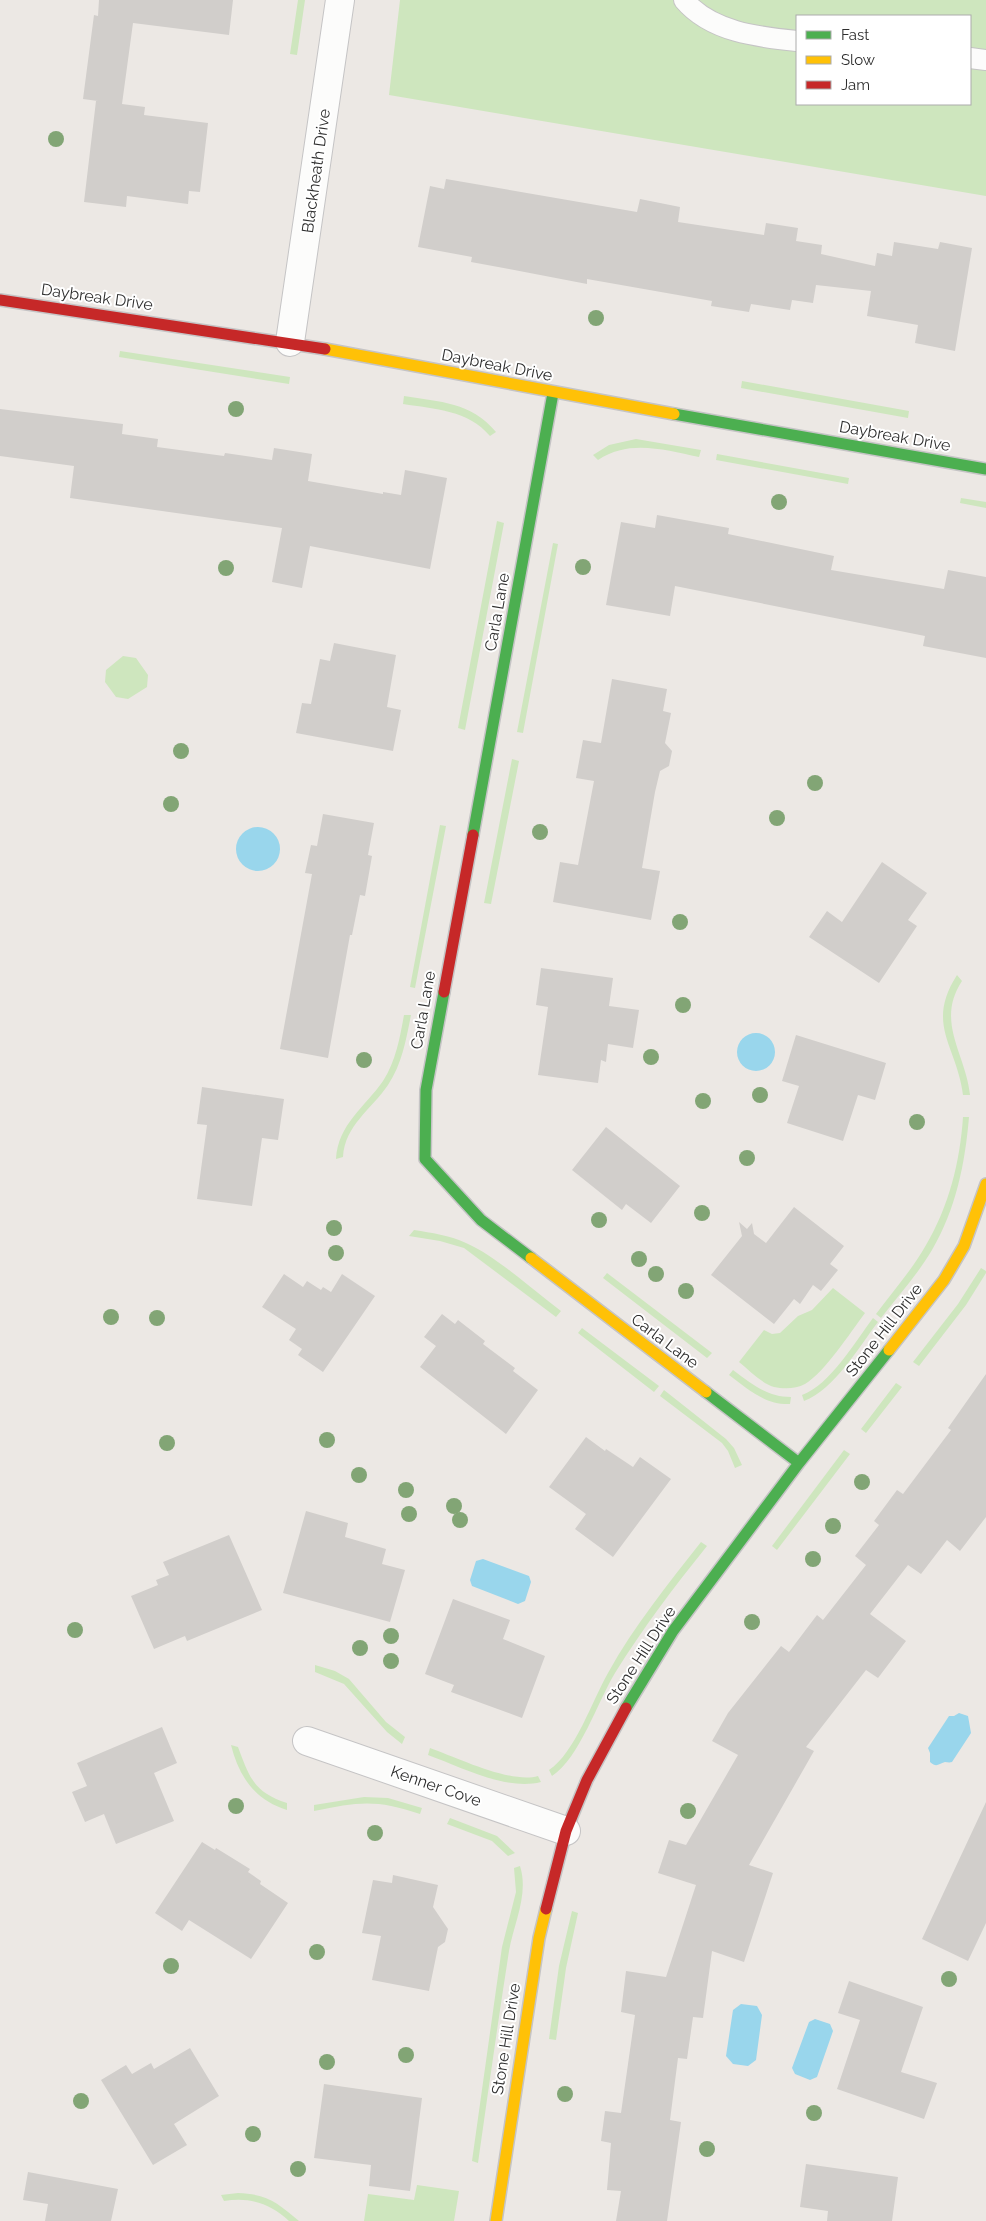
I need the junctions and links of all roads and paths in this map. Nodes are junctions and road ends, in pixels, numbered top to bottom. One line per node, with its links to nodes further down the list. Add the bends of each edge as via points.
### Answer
1 (340, 0): 7 (street, Blackheath Drive)
2 (684, 0): 3 (lane, via 703,17 733,30 763,38)
3 (796, 41)
4 (971, 58): 5 (lane)
5 (986, 60)
6 (0, 300): 7 (street, Daybreak Drive)
7 (290, 342): 8 (street, Daybreak Drive)
8 (553, 393): 9 (street, Daybreak Drive); 11 (street, Carla Lane, via 426,1090 425,1159 481,1220)
9 (986, 469)
10 (986, 1184): 11 (street, Stone Hill Drive, via 964,1246 944,1280)
11 (799, 1463): 13 (street, Stone Hill Drive, via 673,1631 643,1678 587,1780)
12 (307, 1741): 13 (street, Kenner Cove)
13 (566, 1831): 14 (street, Stone Hill Drive, via 536,1956)
14 (496, 2221)

